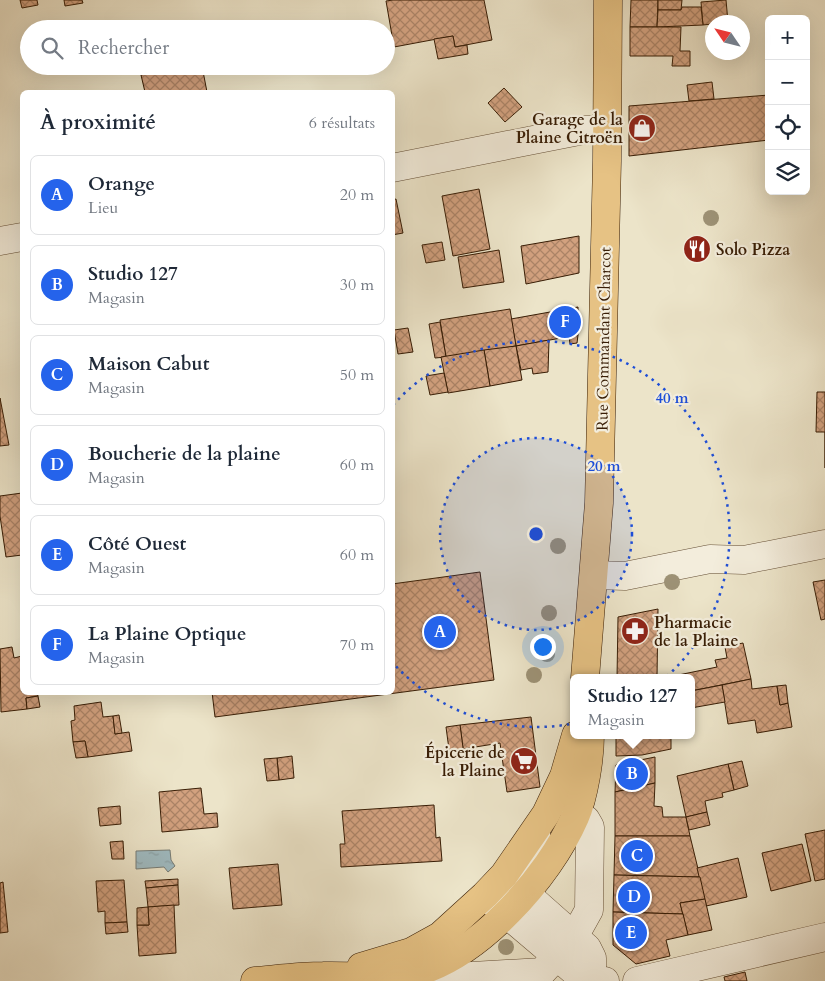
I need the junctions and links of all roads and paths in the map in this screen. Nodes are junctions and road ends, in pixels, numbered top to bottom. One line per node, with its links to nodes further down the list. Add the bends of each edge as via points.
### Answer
1 (608, 0): 2 (main road, Rue Commandant Charcot)
2 (607, 130): 3 (street, via 584,130); 7 (main road, Rue Commandant Charcot, via 599,502)
3 (395, 167)
4 (20, 237): 5 (street)
5 (0, 241)
6 (825, 544): 7 (street, via 744,560 710,558 624,576)
7 (594, 574): 8 (main road, Rue Commandant Charcot)
8 (585, 674)
9 (575, 739): 12 (main road, via 557,794 536,831)
10 (589, 739): 11 (main road)
11 (576, 816): 12 (main road, via 560,846); 15 (street, via 586,820 590,827 589,910)
12 (514, 883): 13 (main road); 15 (street); 17 (main road, via 440,936 411,952)
13 (506, 914): 15 (street); 16 (main road, via 481,937 450,958)
14 (825, 937): 20 (street)
15 (566, 947): 16 (street, via 542,972 438,978); 18 (street, via 573,970)
16 (416, 972): 17 (main road, via 398,976)
17 (323, 976): 19 (main road)
18 (596, 980)
19 (255, 981)
20 (637, 981)

